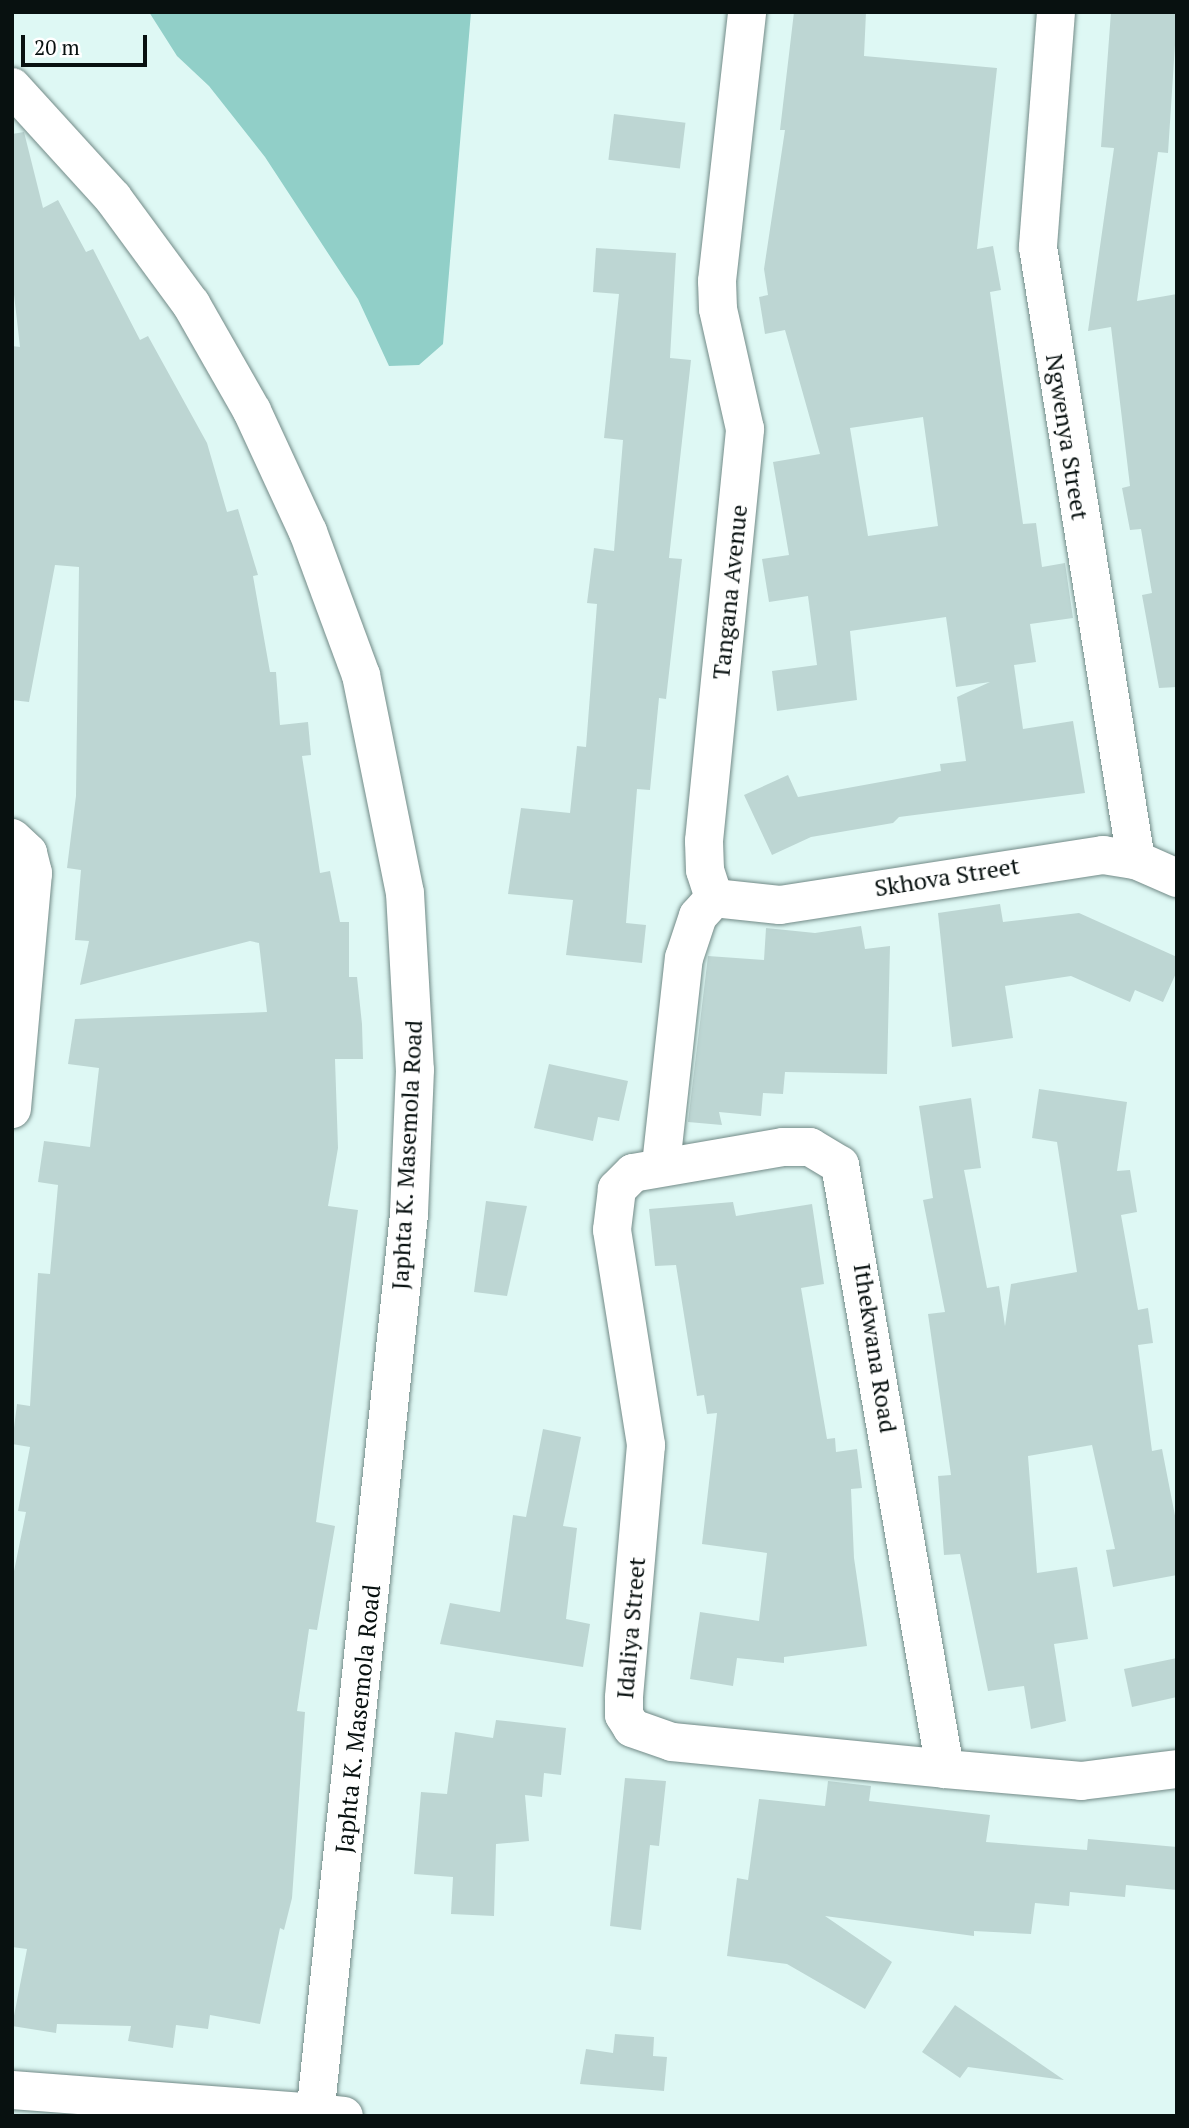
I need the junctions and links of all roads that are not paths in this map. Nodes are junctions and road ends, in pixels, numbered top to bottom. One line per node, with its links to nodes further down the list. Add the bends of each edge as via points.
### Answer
1 (747, 12): 7 (street, Tangana Avenue, via 717,281 718,309 745,429 704,841 705,870)
2 (1056, 12): 5 (street, Ngwenya Street, via 1038,247)
3 (12, 87): 14 (street, Japhta K. Masemola Road, via 113,198 191,304 252,411 308,532 361,675 405,893 415,1070 409,1214)
4 (12, 838): 8 (street, via 28,853 33,873)
5 (1136, 860): 6 (street, Skhova Street); 7 (street, Skhova Street, via 1070,856 780,905)
6 (1177, 878)
7 (714, 898): 9 (street, via 698,916 684,958)
8 (12, 1109)
9 (661, 1165): 10 (street, Ithekwana Road, via 633,1173); 11 (street, Ithekwana Road, via 810,1147 841,1164)
10 (617, 1189): 11 (street, Idaliya Street, via 612,1230 646,1445 624,1715 646,1737 672,1742)
11 (945, 1769): 12 (street, Idaliya Street, via 1112,1781)
12 (1177, 1769)
13 (12, 2090): 14 (street)
14 (325, 2115)

